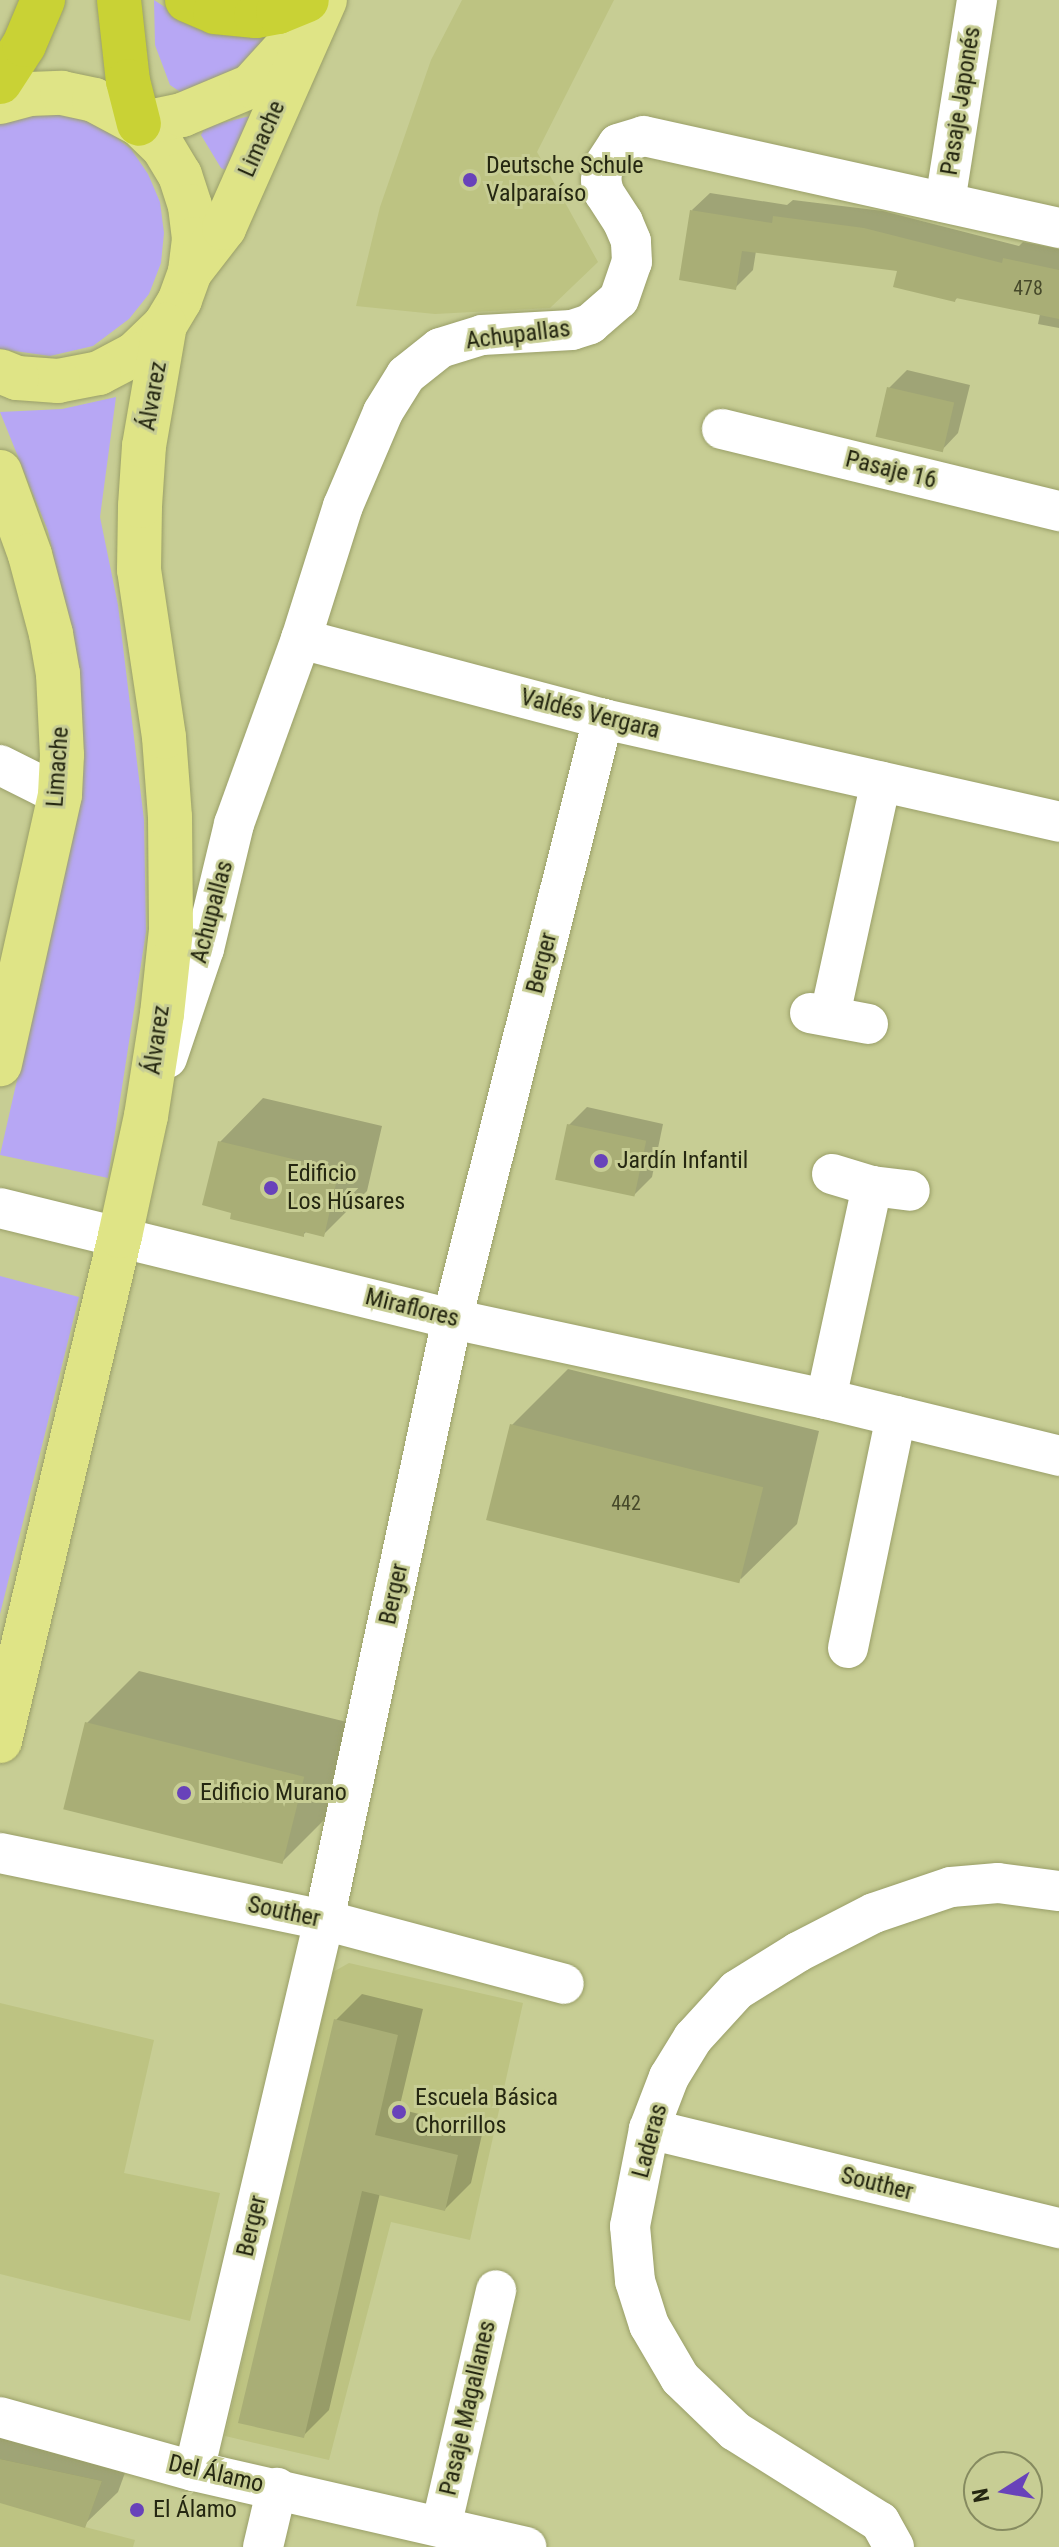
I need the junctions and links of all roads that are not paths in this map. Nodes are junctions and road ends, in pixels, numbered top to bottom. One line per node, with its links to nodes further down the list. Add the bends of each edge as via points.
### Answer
1 (43, 0): 7 (highway, via 24,45)
2 (119, 0): 9 (highway, via 128,81)
3 (187, 0): 4 (highway, via 215,12 256,16)
4 (307, 0)
5 (322, 0): 9 (main road, Limache, via 280,58 251,86 182,115); 12 (main road, Limache, via 224,228)
6 (977, 0): 10 (street, Pasaje Japonés)
7 (0, 82)
8 (0, 102): 9 (main road, Limache, via 62,93 94,100)
9 (139, 124): 12 (main road, Limache, via 163,147 180,175 192,217)
10 (945, 202): 11 (street, Achupallas); 18 (street, Achupallas, via 644,136 618,144 601,180 631,241 632,262 619,299 590,324 572,330 460,340 406,375 383,412 343,506)
11 (1059, 228)
12 (190, 272): 13 (main road, Limache)
13 (165, 325): 14 (main road, Limache, via 135,354 99,373 58,381 17,378); 26 (main road, Álvarez, via 144,446 139,570 164,737 171,930)
14 (0, 371)
15 (722, 429): 17 (street, Pasaje 16)
16 (0, 472): 22 (main road, Limache, via 51,634 61,714)
17 (1059, 511)
18 (301, 639): 19 (street, Valdés Vergara); 26 (street, Achupallas, via 234,824 204,949)
19 (603, 719): 21 (street, Valdés Vergara); 30 (street, Berger)
20 (0, 765): 22 (street)
21 (881, 781): 23 (street, Valdés Vergara); 24 (street, via 820,1014)
22 (60, 795): 25 (main road, Limache)
23 (1057, 810)
24 (868, 1024)
25 (0, 1064)
26 (142, 1133): 29 (main road, Álvarez)
27 (832, 1174): 31 (street, via 891,1189)
28 (0, 1208): 29 (street, Miraflores)
29 (120, 1236): 30 (street, Miraflores); 35 (main road, Álvarez)
30 (452, 1319): 31 (street, Miraflores); 38 (street, Berger)
31 (826, 1399): 32 (street, Miraflores)
32 (896, 1416): 33 (street, Miraflores); 34 (street)
33 (1059, 1456)
34 (848, 1648)
35 (0, 1741)
36 (0, 1853): 38 (street, Souther)
37 (1059, 1891): 40 (street, Laderas, via 998,1883 951,1887 874,1913 798,1952 737,1990 693,2038 669,2077)
38 (324, 1920): 39 (street, Souther); 44 (street, Berger)
39 (564, 1984)
40 (649, 2129): 41 (street, Souther); 49 (street, Laderas, via 630,2226 635,2281 649,2325 680,2378 735,2431 880,2522)
41 (1059, 2228)
42 (496, 2290): 46 (street, Pasaje Magallanes)
43 (0, 2417): 44 (street, Del Álamo)
44 (194, 2471): 45 (street, Del Álamo)
45 (277, 2488): 46 (street, Del Álamo); 47 (street)
46 (441, 2527): 48 (street, Del Álamo)
47 (263, 2547)
48 (526, 2547)
49 (894, 2547)

